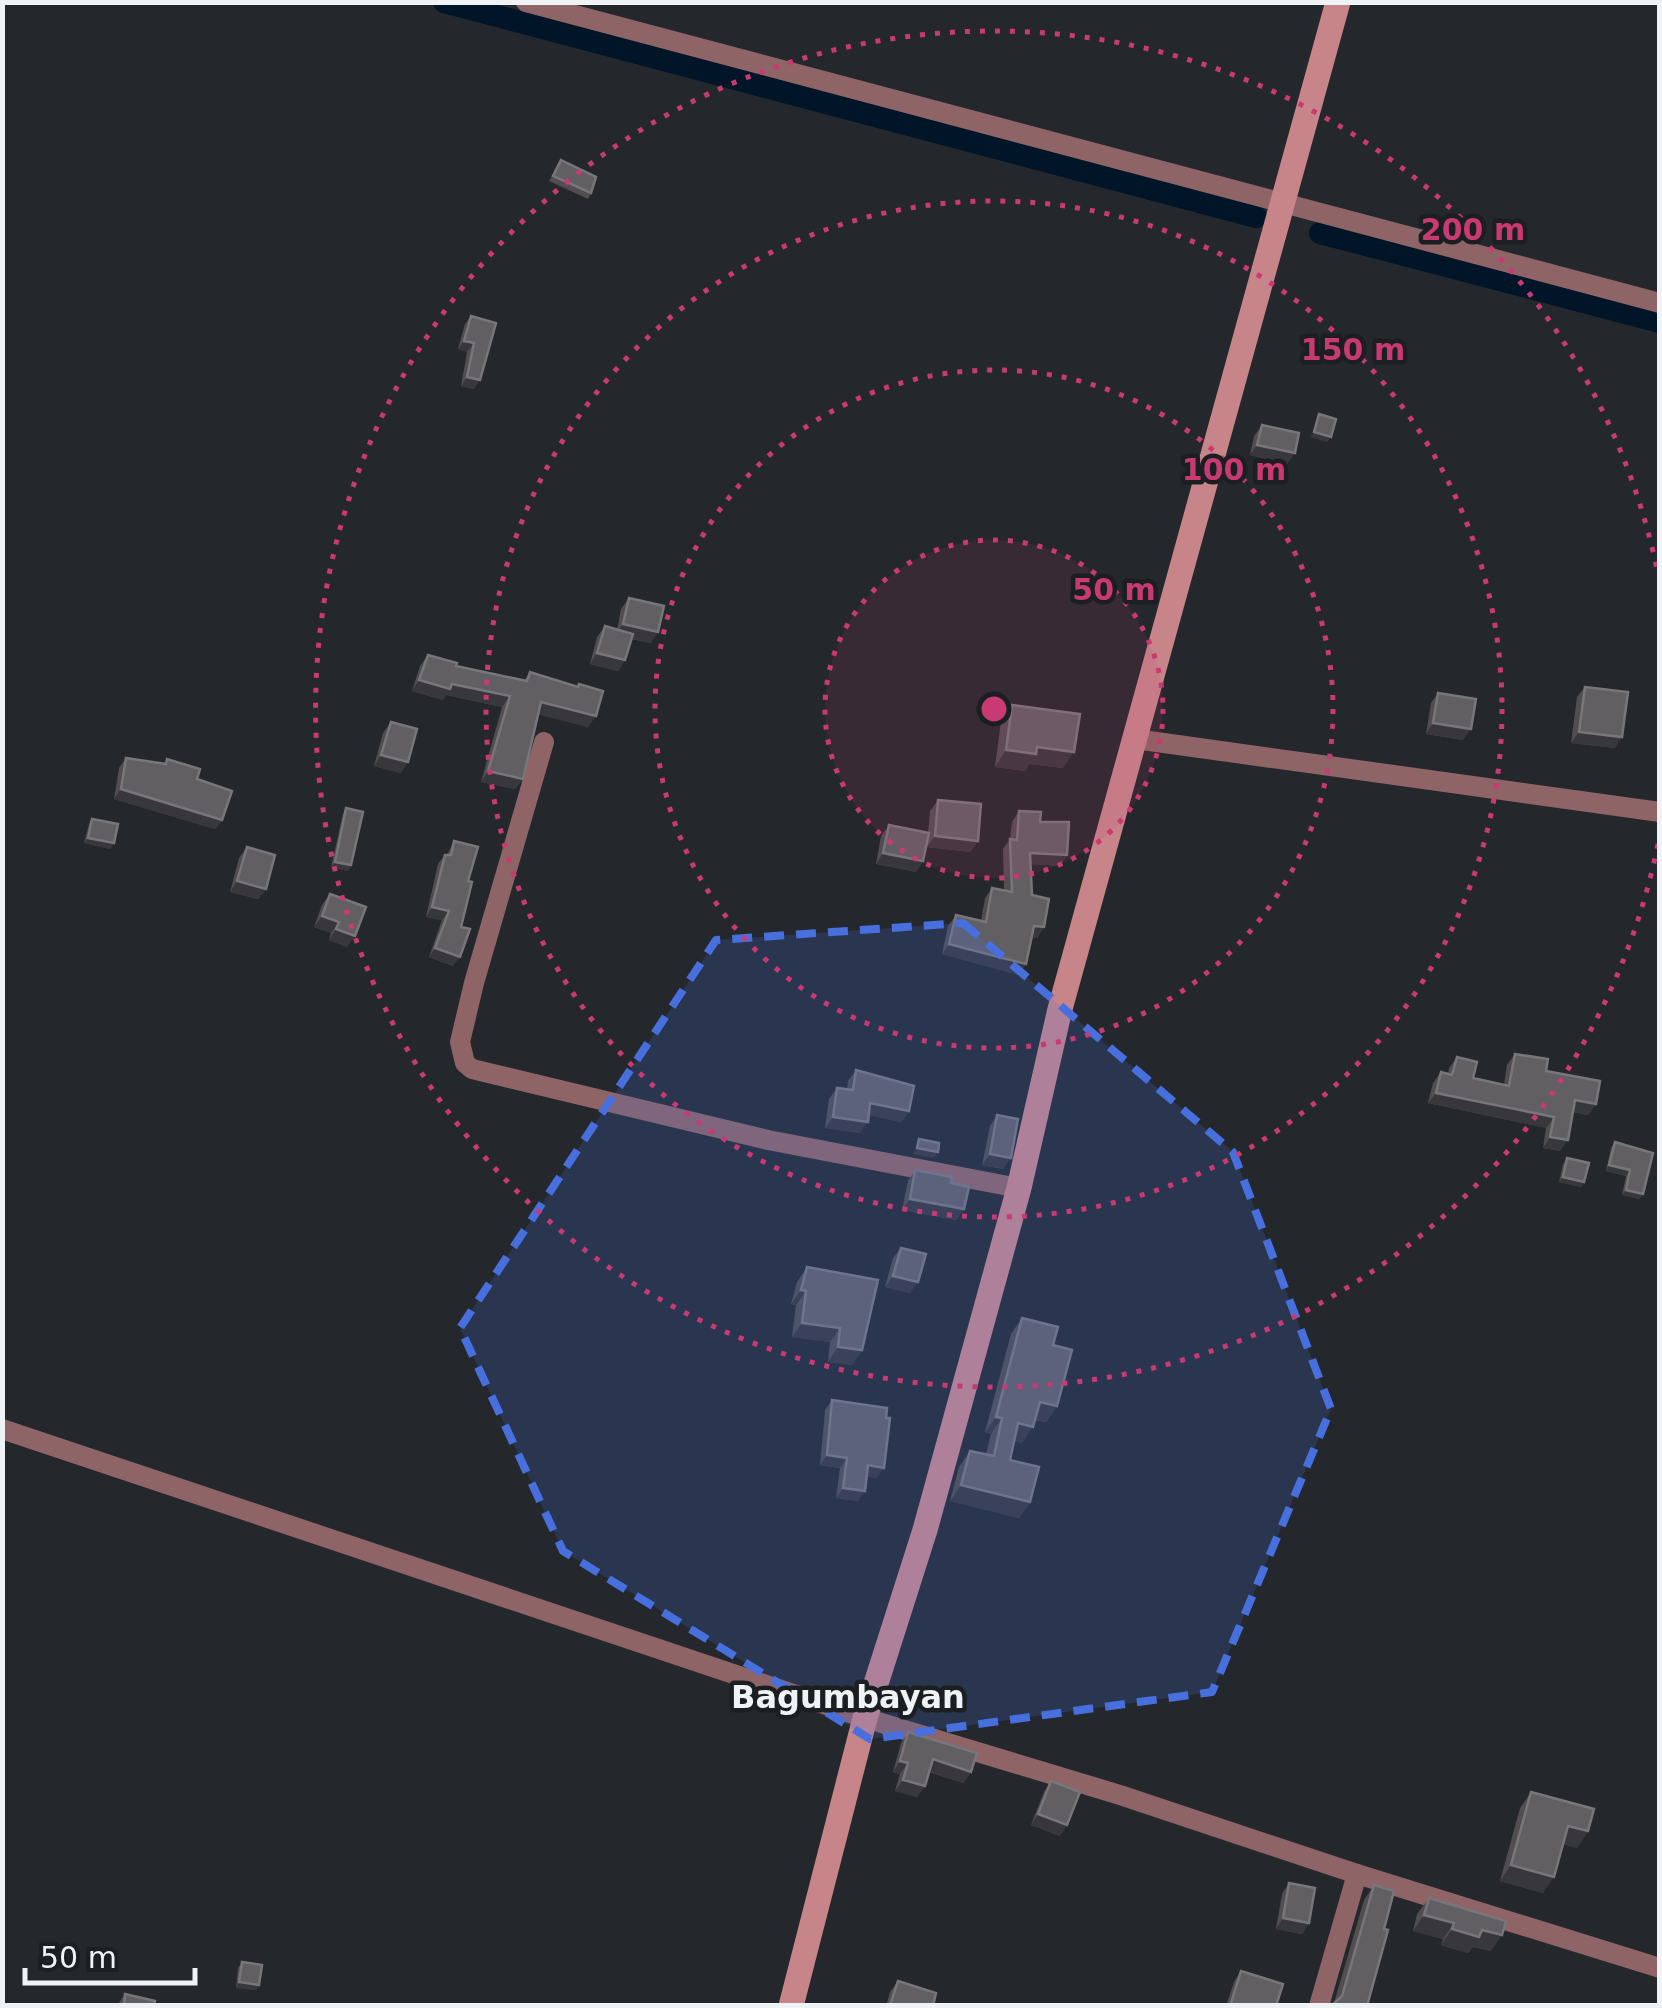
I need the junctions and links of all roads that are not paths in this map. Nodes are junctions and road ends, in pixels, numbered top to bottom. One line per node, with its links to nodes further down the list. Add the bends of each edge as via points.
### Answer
1 (526, 2): 3 (street)
2 (1338, 2): 3 (main road)
3 (1283, 202): 4 (street); 5 (main road)
4 (1660, 303)
5 (1135, 739): 7 (street); 8 (main road)
6 (544, 742): 8 (street, via 474,983 460,1042 465,1063 768,1140)
7 (1660, 812)
8 (1019, 1188): 10 (main road, via 925,1530)
9 (2, 1429): 10 (street)
10 (865, 1718): 11 (street); 13 (main road)
11 (1357, 1874): 12 (street); 14 (street)
12 (1660, 1968)
13 (791, 2006)
14 (1319, 2006)

